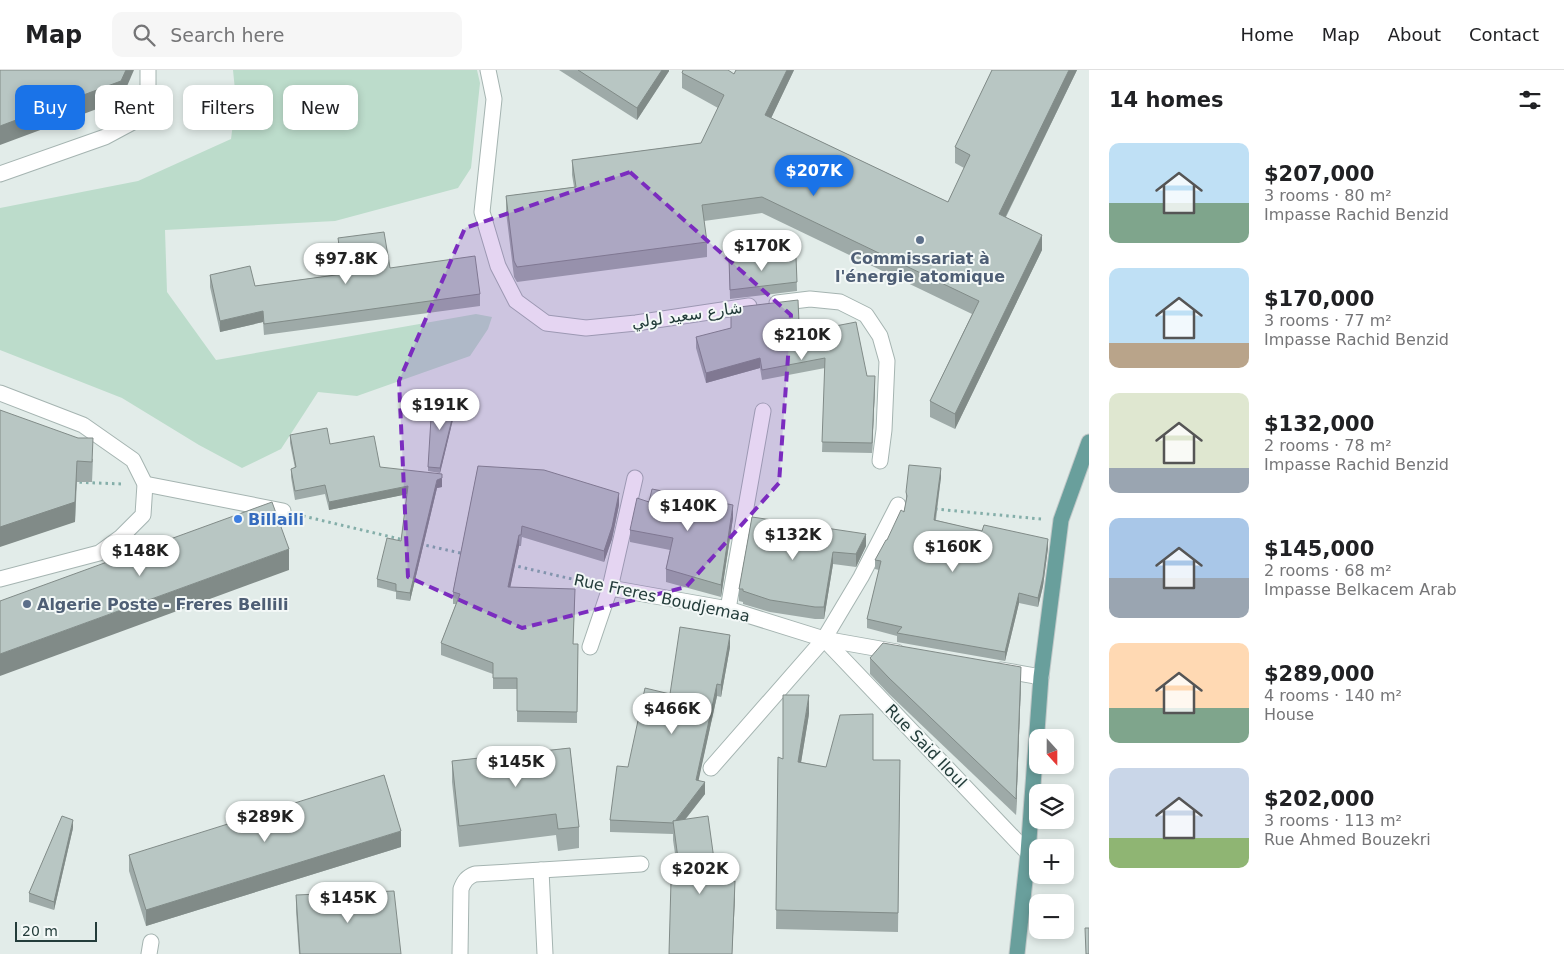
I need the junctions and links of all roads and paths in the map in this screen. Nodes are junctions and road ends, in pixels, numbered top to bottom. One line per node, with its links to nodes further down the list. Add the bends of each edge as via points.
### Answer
1 (148, 70): 3 (street, via 148,99 133,122 105,137)
2 (488, 70): 7 (street, شارع سعيد لولي, via 494,99 482,212 498,266 516,301 546,323 586,328 810,299 840,302 866,315 880,336 887,361)
3 (0, 174)
4 (0, 393): 10 (street, via 83,425 133,460)
5 (763, 410): 20 (street)
6 (1089, 442): 13 (main road)
7 (880, 461)
8 (634, 478): 19 (street)
9 (68, 482): 10 (path)
10 (145, 484): 12 (street); 18 (street, via 143,515 99,553)
11 (898, 506): 13 (path); 21 (street)
12 (283, 511): 14 (path)
13 (1061, 520): 25 (main road)
14 (408, 541)
15 (417, 543): 16 (path)
16 (466, 554)
17 (504, 563): 19 (path, Rue Freres Boudjemaa)
18 (0, 579)
19 (610, 588): 20 (street, Rue Freres Boudjemaa); 22 (street)
20 (728, 609): 21 (street, Rue Freres Boudjemaa)
21 (824, 639): 23 (street, Rue Freres Boudjemaa); 26 (street); 27 (street, Rue Said Iloul)
22 (590, 646)
23 (909, 654)
24 (985, 667): 25 (street)
25 (1041, 677): 27 (main road)
26 (711, 768)
27 (1028, 853): 32 (main road)
28 (641, 864): 29 (street)
29 (541, 870): 30 (street, via 468,877 461,889); 31 (street)
30 (460, 954)
31 (545, 954)
32 (1017, 954)

